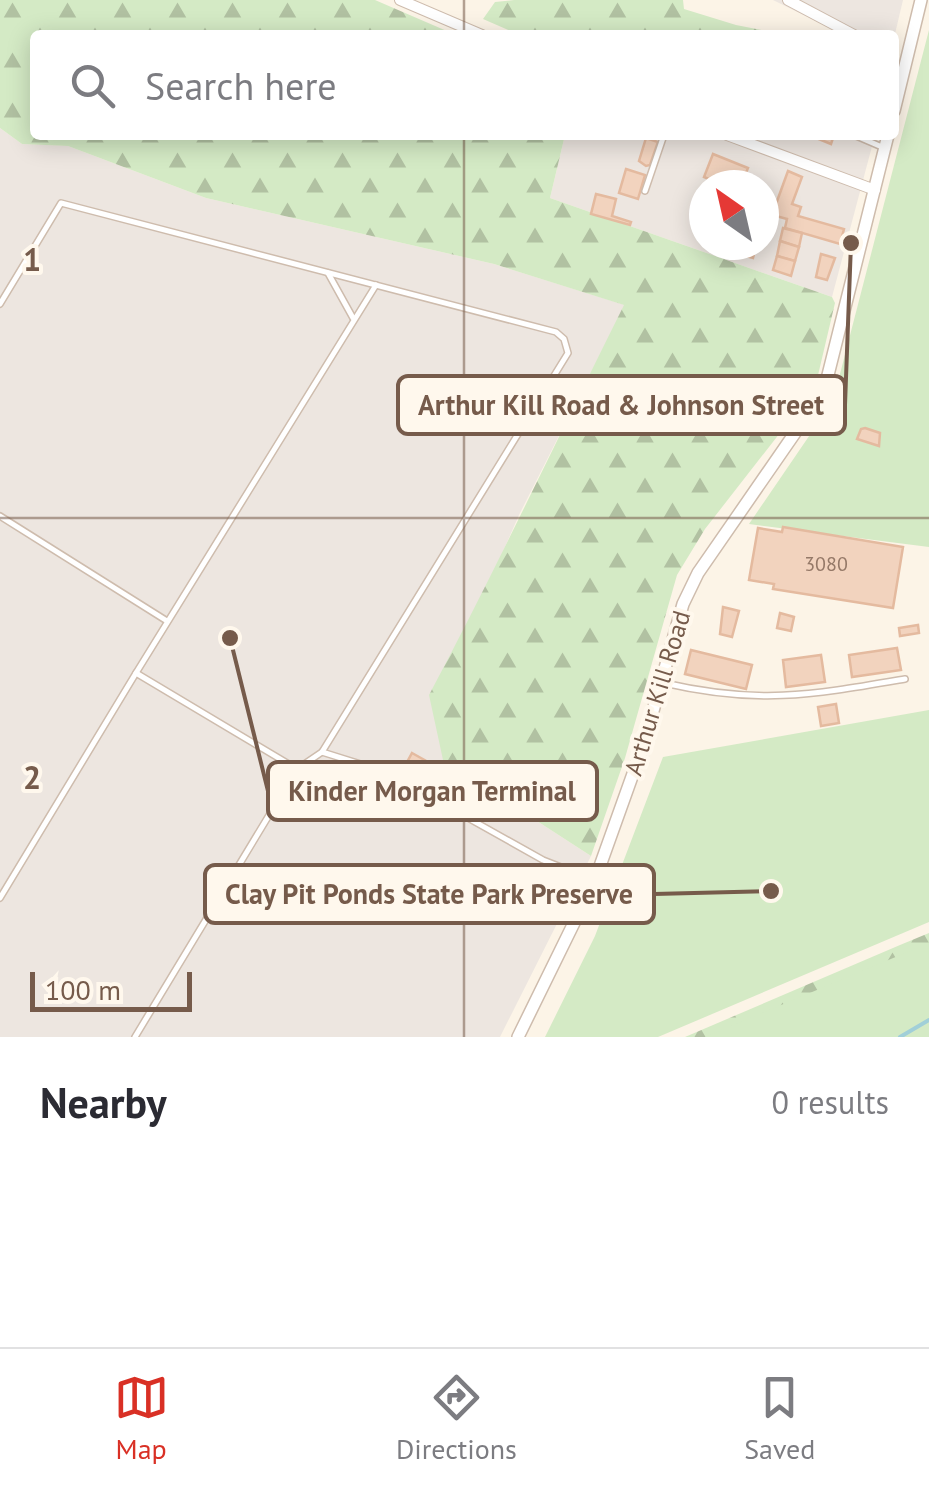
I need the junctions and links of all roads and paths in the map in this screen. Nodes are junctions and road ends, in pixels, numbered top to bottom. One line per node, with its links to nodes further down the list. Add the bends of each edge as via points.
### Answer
1 (400, 0): 4 (street)
2 (788, 0): 5 (street)
3 (921, 0): 7 (street)
4 (470, 30)
5 (845, 30)
6 (899, 54): 7 (street)
7 (907, 58): 8 (street)
8 (899, 91)
9 (662, 140): 13 (lane)
10 (741, 140): 12 (street)
11 (887, 142): 12 (street, Arthur Kill Road)
12 (876, 190): 22 (street, Arthur Kill Road, via 824,391 698,573)
13 (645, 191)
14 (328, 273): 15 (lane); 16 (lane, via 61,203); 17 (lane)
15 (376, 286): 17 (lane); 23 (lane, via 556,332 568,354)
16 (0, 304)
17 (354, 320): 19 (lane)
18 (0, 516): 19 (lane)
19 (167, 622): 20 (lane)
20 (136, 673): 24 (lane); 26 (lane)
21 (906, 679): 22 (lane, via 788,698)
22 (661, 682): 25 (street, Arthur Kill Road)
23 (322, 752): 24 (lane); 25 (lane, via 386,772 542,860)
24 (296, 769): 27 (lane)
25 (595, 880): 28 (street, Arthur Kill Road)
26 (0, 898)
27 (135, 1037)
28 (518, 1037)

